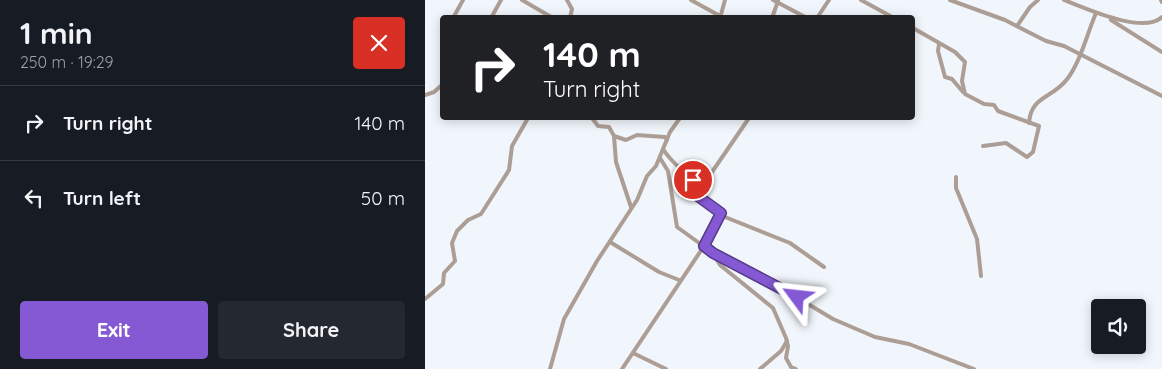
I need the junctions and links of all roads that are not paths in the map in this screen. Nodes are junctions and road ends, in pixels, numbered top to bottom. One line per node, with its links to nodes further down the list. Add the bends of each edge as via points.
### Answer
1 (463, 0): 14 (street)
2 (501, 0): 15 (street)
3 (522, 0): 16 (street)
4 (567, 0): 17 (street, via 572,9)
5 (691, 0): 18 (street)
6 (725, 0): 19 (street)
7 (829, 0): 22 (street)
8 (861, 0): 23 (street)
9 (950, 0): 26 (street)
10 (1038, 0): 26 (street, via 1029,7)
11 (1064, 0): 13 (street)
12 (776, 1): 20 (street); 21 (street)
13 (1096, 14): 25 (street); 30 (street)
14 (455, 15)
15 (493, 15)
16 (548, 15)
17 (571, 15)
18 (717, 15)
19 (721, 15)
20 (773, 15)
21 (802, 15)
22 (819, 15)
23 (888, 15)
24 (1162, 17): 25 (street, via 1148,23)
25 (1109, 18): 29 (street)
26 (1017, 26): 30 (street)
27 (915, 29): 28 (street)
28 (939, 44): 32 (street, via 945,77); 32 (street, via 955,52 965,62 962,81)
29 (1162, 52)
30 (1079, 55): 34 (street); 39 (street, via 1068,77 1053,94 1041,99 1030,110)
31 (440, 87): 33 (street)
32 (965, 94): 39 (street)
33 (425, 95)
34 (1162, 96)
35 (527, 120): 55 (street, via 512,146 509,170 481,214 457,230 452,243 455,261 444,273 443,284)
36 (593, 120): 40 (street, via 597,126 609,127)
37 (679, 120): 41 (street)
38 (748, 120): 46 (street)
39 (1029, 123): 42 (street, via 1039,126 1033,152 1027,157 1006,144)
40 (613, 136): 41 (street, via 626,140 637,136 665,137); 47 (street, via 616,162)
41 (667, 140): 43 (street)
42 (983, 146)
43 (663, 149): 44 (street); 46 (street, via 671,162 693,180)
44 (660, 158): 47 (street); 50 (street, via 669,171 677,228)
45 (956, 177): 53 (street, via 957,188 977,239)
46 (699, 192): 48 (street, via 701,199 720,210)
47 (631, 207): 49 (street)
48 (720, 215): 50 (street); 52 (street, via 790,244)
49 (610, 242): 54 (street, via 659,272); 58 (street, via 564,319)
50 (704, 246): 51 (street); 54 (street)
51 (713, 253): 56 (street, via 720,266 773,308); 63 (street, via 833,319 875,337 909,344)
52 (824, 267)
53 (981, 276)
54 (679, 280): 57 (street)
55 (425, 300)
56 (787, 341): 61 (street, via 781,351); 62 (street, via 786,358)
57 (633, 353): 59 (street); 60 (street)
58 (550, 369)
59 (622, 369)
60 (665, 369)
61 (760, 369)
62 (796, 369)
63 (974, 369)

